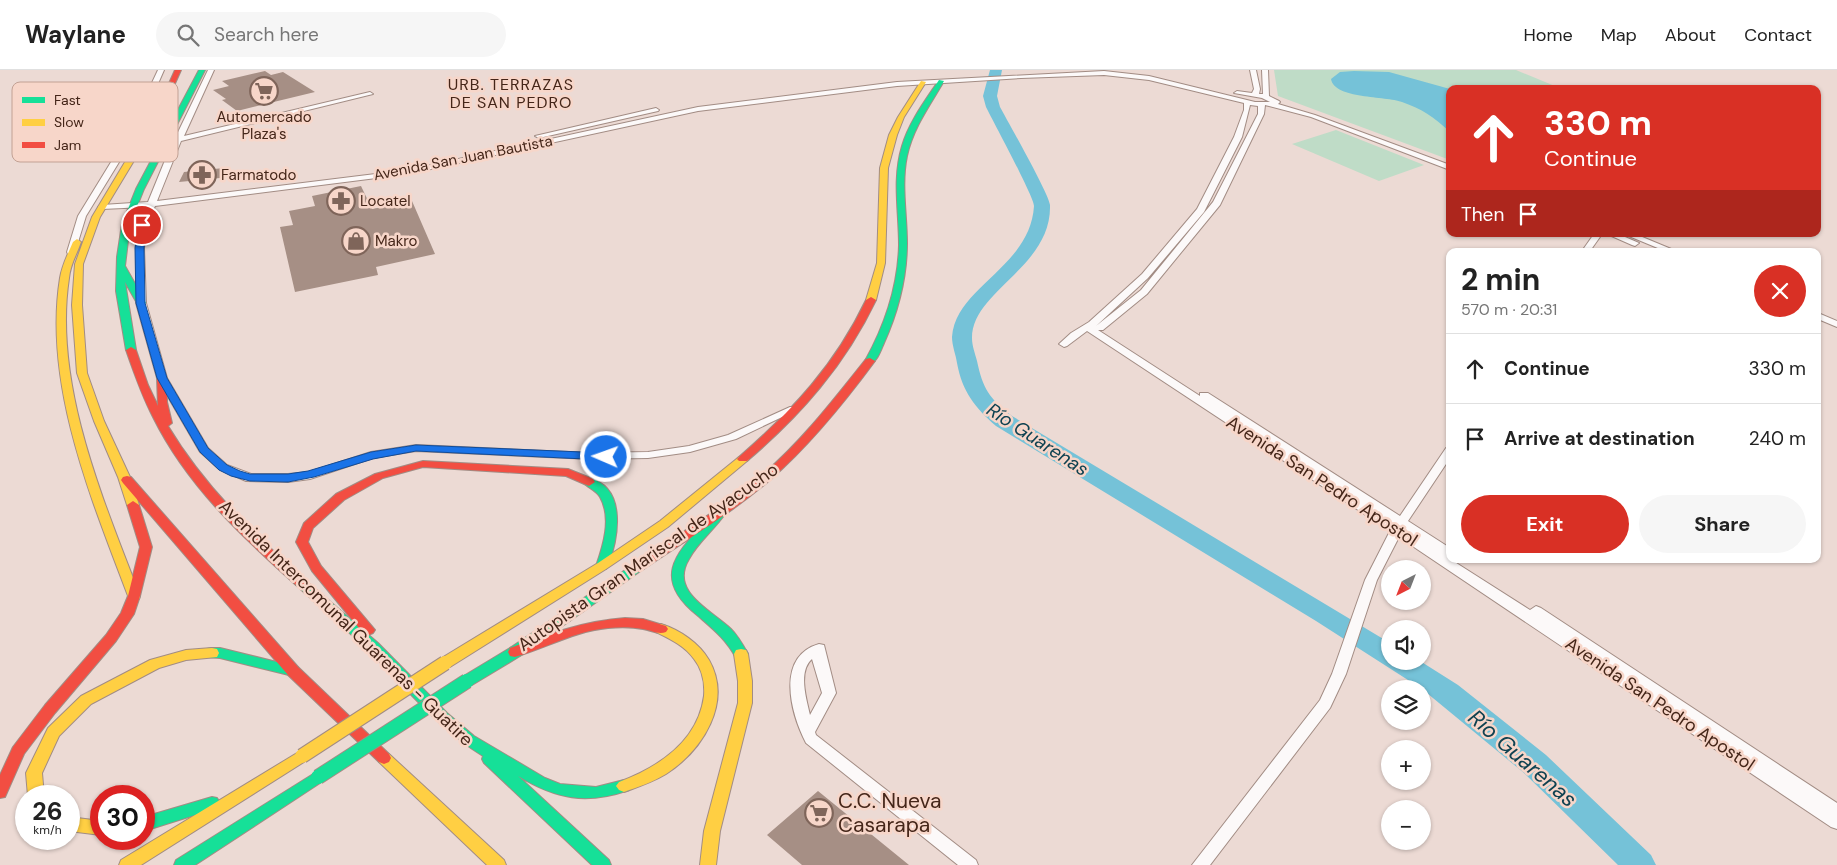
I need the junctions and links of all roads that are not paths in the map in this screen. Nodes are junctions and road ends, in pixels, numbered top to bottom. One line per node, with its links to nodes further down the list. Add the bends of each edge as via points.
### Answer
1 (178, 70): 11 (main road)
2 (202, 70): 15 (main road, Avenida Intercomunal Guarenas - Guatire)
3 (211, 70): 16 (street)
4 (1055, 70): 8 (street, Avenida San Juan Bautista)
5 (1120, 70): 13 (street, Avenida San Juan Bautista, via 1156,74)
6 (1253, 70): 13 (street, via 1257,89)
7 (1265, 70): 14 (street)
8 (1022, 74): 9 (street, Avenida San Juan Bautista); 13 (street, Avenida San Juan Bautista, via 1125,75)
9 (976, 76): 10 (street, Avenida San Juan Bautista); 10 (street, Avenida San Juan Bautista)
10 (932, 80): 23 (street, Avenida San Juan Bautista, via 698,109 408,172); 44 (main road, Autopista Gran Mariscal de Ayacucho, via 901,116 893,135 884,168 881,264 871,302 837,364); 48 (main road, Autopista Gran Mariscal de Ayacucho, via 903,154 898,185 903,244 900,278 893,307 871,359 782,462)
11 (172, 82)
12 (370, 94): 16 (street)
13 (1248, 98): 14 (street, Avenida San Juan Bautista); 14 (street, Avenida San Juan Bautista); 39 (street, via 1238,138 1201,210 1145,276)
14 (1266, 101): 17 (street, Avenida San Juan Bautista, via 1344,122); 22 (street, Avenida San Juan Bautista); 41 (street, via 1217,203 1144,292 1100,328)
15 (178, 117)
16 (179, 139)
17 (1446, 161)
18 (115, 162): 33 (street, via 82,216)
19 (128, 162): 25 (main road)
20 (155, 162): 24 (main road, Avenida Intercomunal Guarenas - Guatire)
21 (169, 162): 23 (street)
22 (1446, 166)
23 (153, 200): 24 (street, Avenida San Juan Bautista); 35 (street, via 142,225)
24 (135, 202): 25 (street, Avenida San Juan Bautista); 34 (main road, Avenida Intercomunal Guarenas - Guatire, via 127,221)
25 (102, 207): 26 (main road)
26 (96, 218): 33 (main road); 47 (main road, via 79,264 76,305 82,373)
27 (1596, 237): 30 (street)
28 (1619, 237): 31 (street)
29 (1636, 237): 32 (street)
30 (1588, 248)
31 (1647, 248)
32 (1664, 248)
33 (71, 252): 55 (main road, via 65,268 61,314 69,394 100,507)
34 (121, 265): 35 (main road); 45 (main road, Avenida Intercomunal Guarenas - Guatire, via 122,312 130,347 150,405)
35 (141, 303): 43 (street)
36 (1821, 309): 37 (street)
37 (1837, 316)
38 (1821, 317): 40 (street)
39 (1092, 324): 41 (street, Avenida San Pedro Apostol, via 1091,330); 42 (street)
40 (1837, 324)
41 (1101, 333): 49 (street, Avenida San Pedro Apostol)
42 (1064, 344)
43 (162, 378): 44 (street, via 204,450 236,474 270,479 310,475 352,460 416,448 648,455 690,449 732,437); 45 (main road, via 162,402)
44 (798, 407): 54 (main road, Autopista Gran Mariscal de Ayacucho, via 780,428 730,471 664,524)
45 (170, 442): 56 (main road, Avenida Intercomunal Guarenas - Guatire, via 198,479 260,546)
46 (1446, 456): 49 (street)
47 (124, 477): 55 (main road, via 146,547); 58 (main road)
48 (726, 507): 57 (main road, Autopista Gran Mariscal de Ayacucho); 71 (main road, via 686,554 676,580 679,591 690,604 734,640 745,670 745,704 710,835)
49 (1398, 525): 50 (street, Avenida San Pedro Apostol); 51 (street, Avenida San Pedro Apostol); 73 (street, via 1371,581 1335,687)
50 (1446, 552)
51 (1446, 557)
52 (1454, 563): 66 (street, Avenida San Pedro Apostol)
53 (1463, 563): 64 (street, Avenida San Pedro Apostol)
54 (602, 566): 56 (main road, via 610,546 611,512 595,484 582,477 568,473 423,464 376,477 332,502 303,533 302,545 316,568 369,632); 63 (main road, Autopista Gran Mariscal de Ayacucho, bridge)
55 (134, 596): 62 (main road, via 111,638 18,751)
56 (374, 648): 60 (main road, Avenida Intercomunal Guarenas - Guatire)
57 (515, 652): 60 (main road, via 574,630 598,625 628,621 656,625 686,641 703,657 712,682 710,711 691,743 658,771 639,781 592,793 568,792 546,785); 68 (main road, Autopista Gran Mariscal de Ayacucho, bridge)
58 (292, 671): 61 (main road, via 220,653 186,654 154,664 86,700 53,732 34,773); 69 (main road)
59 (807, 733): 59 (street, via 829,693 819,664 819,650 808,654 799,667 802,714); 72 (street, via 815,744)
60 (467, 739): 70 (main road, Avenida Intercomunal Guarenas - Guatire)
61 (35, 785)
62 (0, 792)
63 (240, 794): 65 (main road); 67 (main road, Autopista Gran Mariscal de Ayacucho)
64 (1837, 811)
65 (155, 821)
66 (1837, 822)
67 (127, 865)
68 (182, 865)
69 (498, 865)
70 (603, 865)
71 (708, 865)
72 (970, 865)
73 (1200, 865)

